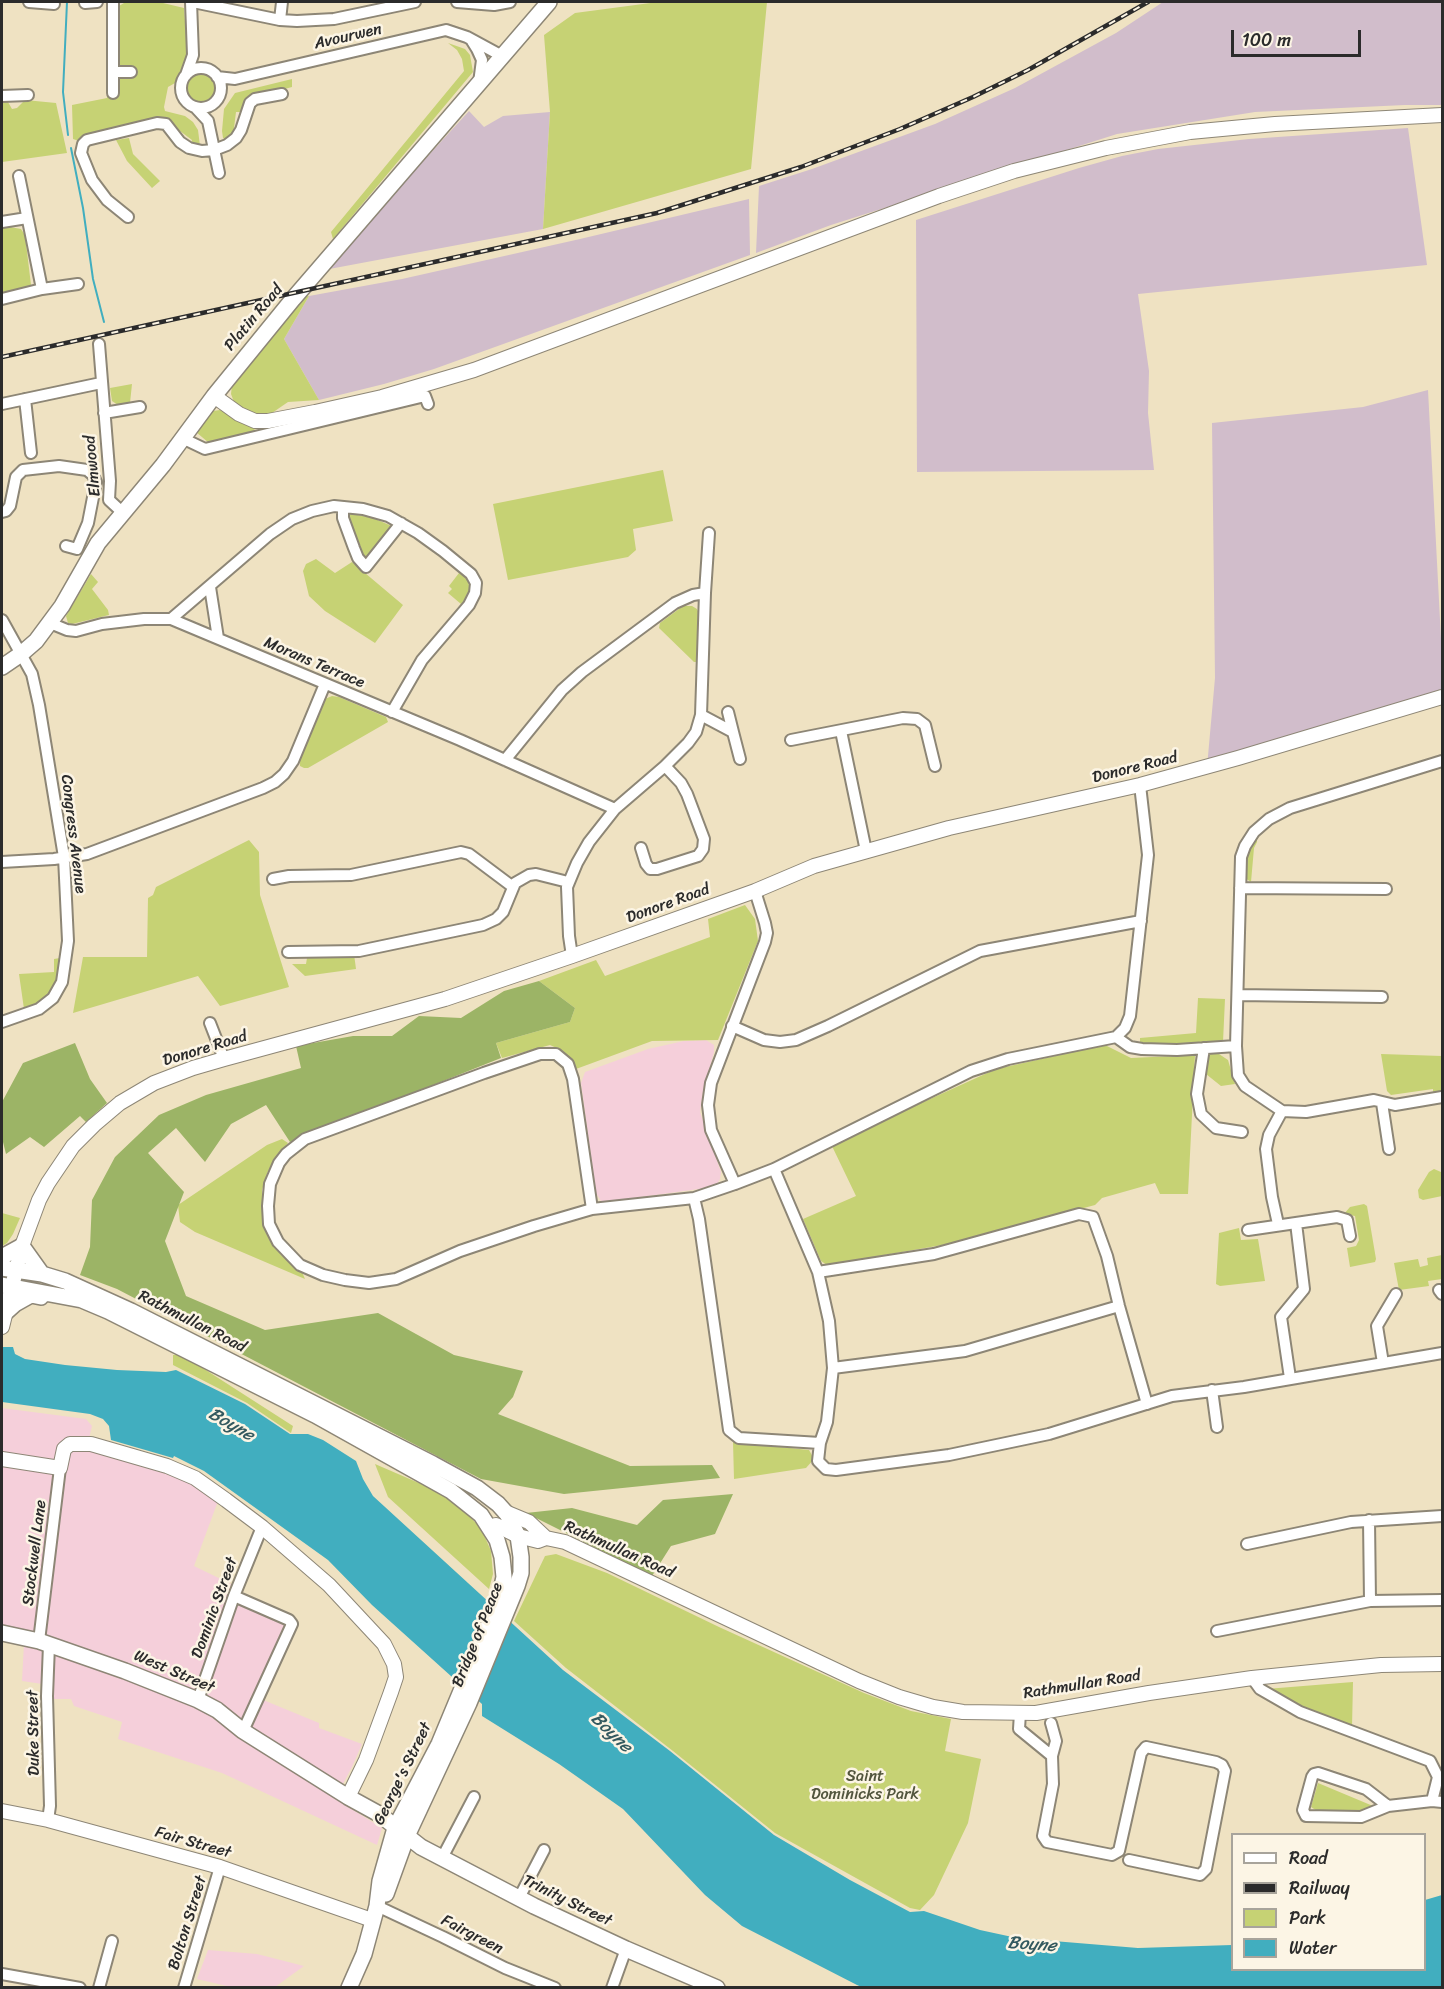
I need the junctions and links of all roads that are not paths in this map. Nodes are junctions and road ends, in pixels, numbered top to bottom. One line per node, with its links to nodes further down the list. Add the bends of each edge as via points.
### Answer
1 (28, 2): 11 (street)
2 (97, 2): 10 (street)
3 (113, 2): 17 (street)
4 (192, 2): 12 (street); 14 (street)
5 (282, 2): 12 (street)
6 (415, 2): 12 (street, via 334,19)
7 (457, 2): 8 (street)
8 (510, 2)
9 (549, 2): 15 (main road, Platin Road)
10 (85, 3)
11 (54, 4)
12 (280, 20)
13 (467, 37): 15 (street, Avourwen); 21 (street, Avourwen, via 440,31); 22 (street, via 482,60)
14 (193, 56): 16 (street, Avourwen); 19 (street)
15 (502, 56): 22 (main road, Platin Road)
16 (203, 69): 19 (street); 20 (street, Avourwen)
17 (113, 72): 18 (street); 24 (street)
18 (131, 72)
19 (186, 75): 29 (street, via 181,85 183,96)
20 (217, 76): 21 (street, Avourwen); 23 (street)
21 (235, 79): 23 (street, Avourwen)
22 (478, 84): 43 (main road, Platin Road)
23 (220, 91): 28 (street, Avourwen)
24 (113, 93)
25 (282, 94): 32 (street, via 250,103 236,138)
26 (28, 95): 27 (street, via 15,99)
27 (2, 96)
28 (214, 103): 29 (street); 31 (street, Avourwen)
29 (195, 107): 31 (street)
30 (1443, 115): 49 (street, via 1190,132 1014,171 474,370)
31 (208, 122): 32 (street)
32 (214, 150): 33 (street); 35 (street, via 189,147 166,124 157,123 87,140 81,153 92,180 107,200)
33 (219, 173)
34 (19, 176): 36 (street)
35 (128, 217)
36 (27, 218): 37 (street); 39 (street)
37 (2, 222)
38 (78, 284): 39 (street)
39 (42, 289): 40 (street)
40 (2, 298)
41 (99, 344): 42 (street, Elmwood)
42 (101, 383): 44 (street); 48 (street, Elmwood)
43 (214, 396): 49 (street, via 255,421); 50 (main road, Platin Road)
44 (25, 399): 45 (street); 51 (street)
45 (2, 404)
46 (428, 404): 49 (street, via 425,396)
47 (140, 407): 48 (street, Elmwood)
48 (104, 413): 54 (street, Elmwood, via 109,500)
49 (316, 417): 50 (street, via 205,449)
50 (182, 438): 54 (main road, Platin Road)
51 (31, 453)
52 (343, 507): 55 (street, via 363,509); 55 (street, via 354,548 366,567); 58 (street, via 312,511 292,519)
53 (2, 512): 57 (street, via 10,506 16,477 23,470 59,466 87,470 96,482 88,523 77,549)
54 (122, 512): 62 (main road, Platin Road, via 90,554)
55 (401, 523): 68 (street, via 443,550 476,583 469,605 422,660)
56 (709, 533): 59 (street)
57 (66, 546)
58 (210, 587): 60 (street); 63 (street)
59 (705, 593): 70 (street); 75 (street, via 675,603 582,672 562,690)
60 (171, 619): 62 (street, Morans Terrace, via 102,624 76,631); 63 (street, Morans Terrace)
61 (2, 620): 64 (street, Congress Avenue)
62 (50, 623): 64 (main road, Platin Road)
63 (218, 638): 66 (street, Morans Terrace)
64 (21, 654): 65 (main road, Platin Road); 83 (street, Congress Avenue, via 32,674 39,705)
65 (2, 667)
66 (325, 684): 68 (street, Morans Terrace); 83 (street, via 293,761 275,782 87,854)
67 (1443, 697): 79 (street, Donore Road)
68 (392, 712): 75 (street, Morans Terrace)
69 (728, 712): 72 (street)
70 (701, 715): 72 (street); 77 (street, via 692,738)
71 (841, 731): 73 (street); 78 (street, via 917,718 925,725); 82 (street)
72 (733, 732): 74 (street)
73 (791, 740)
74 (740, 759)
75 (505, 760): 80 (street, Morans Terrace)
76 (1443, 761): 88 (street, via 1290,808 1269,819 1245,846)
77 (665, 766): 80 (street); 81 (street, via 687,794 704,849 698,856 657,869 650,869)
78 (935, 766)
79 (1140, 785): 82 (street, Donore Road); 91 (street, via 1148,855)
80 (615, 809): 86 (street, via 589,842)
81 (641, 849)
82 (866, 850): 90 (street, Donore Road, via 814,866)
83 (64, 857): 84 (street); 96 (street, Congress Avenue, via 68,941 59,990 48,1003)
84 (2, 862)
85 (273, 879): 87 (street, via 351,875 461,852)
86 (568, 882): 87 (street, via 536,874); 93 (street)
87 (513, 887): 92 (street, via 503,912 483,926 358,951)
88 (1240, 888): 89 (street); 94 (street)
89 (1386, 889)
90 (755, 891): 93 (street, Donore Road); 98 (street, via 767,933)
91 (1142, 921): 98 (street, via 980,951 796,1040 765,1040); 99 (street, via 1130,1016)
92 (288, 952)
93 (572, 956): 102 (street, Donore Road, via 445,999)
94 (1238, 994): 95 (street); 100 (street)
95 (1382, 998)
96 (2, 1022)
97 (210, 1023): 102 (street)
98 (732, 1026): 109 (street, via 711,1083 708,1105 711,1130)
99 (1116, 1036): 101 (street, via 1130,1047 1142,1049); 108 (street, via 971,1071)
100 (1236, 1046): 101 (street); 105 (street, via 1238,1076 1245,1086)
101 (1204, 1048): 106 (street, via 1197,1094 1201,1114 1216,1128)
102 (224, 1059): 116 (street, Donore Road, via 154,1083 106,1114 74,1146 48,1184)
103 (1443, 1097): 104 (street, via 1395,1105)
104 (1382, 1103): 105 (street, via 1374,1100 1306,1112); 107 (street)
105 (1282, 1111): 113 (street, via 1266,1149)
106 (1242, 1131)
107 (1389, 1149)
108 (774, 1169): 109 (street); 119 (street)
109 (735, 1184): 110 (street)
110 (694, 1198): 111 (street); 133 (street, via 729,1430 739,1438)
111 (592, 1209): 111 (street, via 471,1247 396,1279 369,1283 323,1275 300,1265 278,1242 269,1224 268,1206 270,1184 279,1163 305,1139 540,1054 556,1054 568,1064 573,1079)
112 (1296, 1222): 113 (street); 115 (street, via 1337,1217 1347,1220); 129 (street, via 1304,1289 1281,1317)
113 (1278, 1224): 114 (street)
114 (1248, 1230)
115 (1350, 1236)
116 (22, 1246): 117 (main road); 118 (street, Donore Road); 120 (main road)
117 (2, 1257)
118 (8, 1269): 120 (main road, Rathmullan Road); 121 (street, Donore Road)
119 (818, 1272): 124 (street, via 934,1254 1079,1214 1093,1216); 128 (street, via 829,1321)
120 (42, 1274): 136 (main road, Rathmullan Road, via 131,1311 433,1464 477,1488)
121 (7, 1285): 123 (main road, Rathmullan Road); 125 (street, Donore Road)
122 (1396, 1294): 127 (street, via 1377,1326)
123 (82, 1300): 125 (main road, via 69,1303 31,1295 15,1304); 140 (main road, Rathmullan Road, via 315,1415 427,1476 481,1515)
124 (1119, 1306): 128 (street, via 965,1351); 131 (street)
125 (3, 1320)
126 (1443, 1353): 127 (street)
127 (1383, 1363): 129 (street)
128 (833, 1368): 133 (street, via 827,1422)
129 (1290, 1378): 130 (street)
130 (1212, 1390): 131 (street); 132 (street)
131 (1147, 1404): 133 (street, via 1049,1434 949,1455 836,1470 826,1469 818,1461)
132 (1217, 1427)
133 (820, 1443)
134 (2, 1459): 135 (street)
135 (60, 1468): 139 (street, via 64,1449 70,1444 91,1444 137,1456 195,1478); 153 (street, Stockwell Lane)
136 (505, 1512): 141 (street, Rathmullan Road); 142 (main road, Bridge of Peace)
137 (1443, 1516): 138 (street)
138 (1369, 1520): 144 (street); 149 (street)
139 (262, 1527): 147 (street, Dominic Street); 162 (street, via 329,1585 369,1627 394,1664 396,1677 386,1707)
140 (490, 1527): 142 (street, Rathmullan Road, via 496,1525); 145 (main road, Bridge of Peace)
141 (534, 1527): 142 (street, via 525,1528); 143 (street, Rathmullan Road)
142 (518, 1536): 143 (street, Rathmullan Road, via 538,1541); 145 (street); 146 (main road, Bridge of Peace)
143 (546, 1538): 146 (street, Rathmullan Road); 158 (street, Rathmullan Road, via 565,1542 899,1697 963,1712)
144 (1247, 1544)
145 (502, 1557): 150 (main road, Bridge of Peace)
146 (521, 1557): 150 (main road, Bridge of Peace, via 521,1573)
147 (234, 1596): 157 (street, Dominic Street); 160 (street, via 292,1624)
148 (1443, 1600): 149 (street)
149 (1370, 1601): 151 (street)
150 (504, 1604): 156 (main road, Bridge of Peace)
151 (1217, 1631)
152 (2, 1633): 153 (main road, West Street)
153 (44, 1643): 157 (main road, West Street); 167 (street, Duke Street)
154 (1443, 1664): 155 (street, Rathmullan Road, via 1381,1665)
155 (1252, 1678): 158 (street, Rathmullan Road); 164 (street, via 1260,1689 1300,1712 1430,1761 1438,1777)
156 (465, 1698): 168 (main road, George's Street, via 439,1744)
157 (198, 1700): 160 (main road, West Street)
158 (1020, 1713): 161 (street, via 1019,1729)
159 (1051, 1723): 161 (street, via 1056,1742)
160 (243, 1731): 162 (main road, West Street)
161 (1052, 1756): 171 (street, via 1053,1784 1043,1836 1047,1842 1112,1855 1119,1851 1141,1753 1146,1747 1222,1765 1226,1771 1206,1869 1200,1875)
162 (348, 1797): 168 (main road, West Street)
163 (474, 1797): 170 (street)
164 (1438, 1802): 165 (street)
165 (1388, 1806): 165 (street, via 1361,1817 1306,1816 1303,1809 1312,1777 1318,1773 1366,1789)
166 (2, 1811): 167 (street, Fair Street)
167 (48, 1820): 172 (street, Fair Street)
168 (401, 1832): 170 (main road, Trinity Street); 174 (main road, George's Street, via 380,1881)
169 (544, 1850): 173 (street)
170 (442, 1858): 173 (main road, Trinity Street)
171 (1129, 1860)
172 (220, 1867): 174 (street, Fair Street); 180 (street, Bolton Street)
173 (519, 1898): 176 (main road, Trinity Street)
174 (375, 1913): 181 (main road, George's Street, via 364,1954); 182 (street, Fairgreen)
175 (112, 1941): 179 (street)
176 (626, 1949): 183 (street); 184 (main road, Trinity Street)
177 (2, 1974): 178 (street)
178 (80, 1988)
179 (99, 1988)
180 (184, 1988)
181 (349, 1988)
182 (555, 1988)
183 (612, 1988)
184 (717, 1988)

